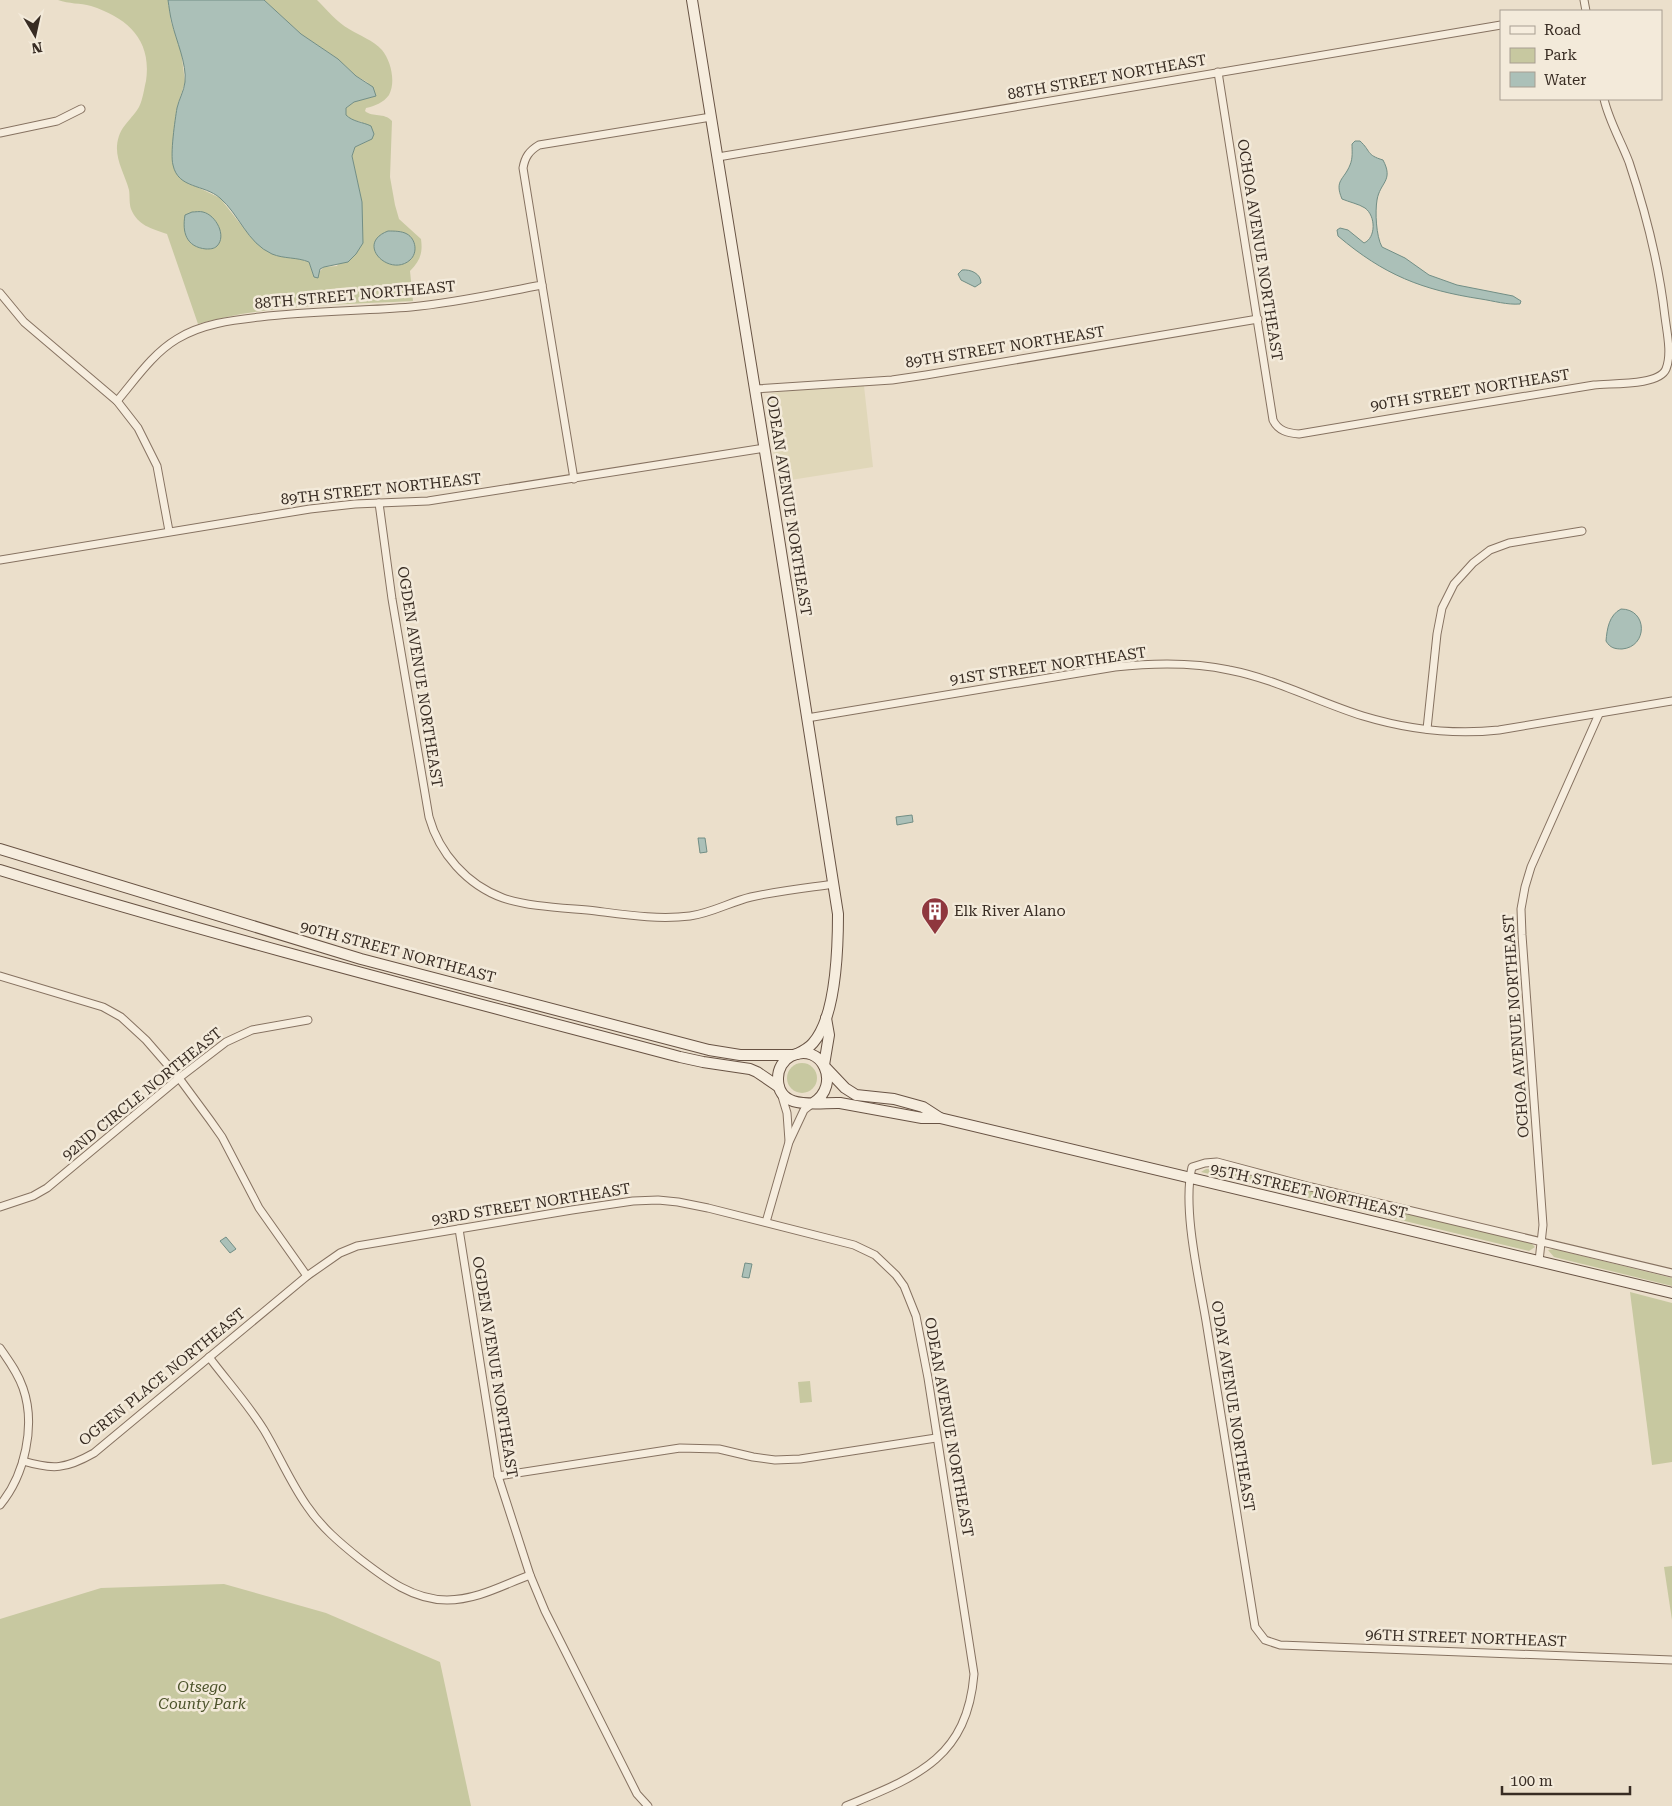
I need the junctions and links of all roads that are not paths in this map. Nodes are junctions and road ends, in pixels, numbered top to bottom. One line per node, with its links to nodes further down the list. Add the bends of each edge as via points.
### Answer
1 (692, 0): 6 (main road, ODEAN AVENUE NORTHEAST)
2 (1500, 25): 3 (street, 88TH STREET NORTHEAST)
3 (1218, 72): 8 (street, 88TH STREET NORTHEAST); 11 (street, OCHOA AVENUE NORTHEAST)
4 (1604, 100): 14 (street, 90TH STREET NORTHEAST, via 1644,208 1660,279 1668,342 1664,373 1652,380 1600,384 1299,434)
5 (82, 108): 7 (street, via 57,120)
6 (711, 117): 8 (main road, ODEAN AVENUE NORTHEAST); 9 (street, via 539,145 530,150 523,168)
7 (0, 133)
8 (718, 157): 12 (main road, ODEAN AVENUE NORTHEAST)
9 (542, 285): 13 (street, 88TH STREET NORTHEAST, via 434,305 298,312 209,326 176,339 163,349); 16 (street)
10 (0, 293): 13 (street, via 24,322)
11 (1258, 319): 12 (street, 89TH STREET NORTHEAST, via 892,380); 14 (street, OCHOA AVENUE NORTHEAST, via 1273,420)
12 (755, 389): 15 (main road, ODEAN AVENUE NORTHEAST)
13 (117, 402): 18 (street, via 138,428 157,466)
14 (1280, 429)
15 (765, 448): 16 (street, 89TH STREET NORTHEAST); 23 (main road, ODEAN AVENUE NORTHEAST)
16 (574, 479): 17 (street, 89TH STREET NORTHEAST, via 428,501)
17 (379, 503): 18 (street, 89TH STREET NORTHEAST, via 310,509); 27 (street, OGDEN AVENUE NORTHEAST, via 429,817 444,852 467,877 502,898 518,902 649,917 690,916 751,897)
18 (169, 531): 20 (street, 89TH STREET NORTHEAST)
19 (1582, 532): 24 (street, via 1509,543 1490,550 1454,584 1442,608)
20 (0, 560)
21 (1672, 701): 22 (street, 91ST STREET NORTHEAST)
22 (1600, 714): 24 (street, 91ST STREET NORTHEAST, via 1478,732); 42 (street, OCHOA AVENUE NORTHEAST, via 1531,867 1521,909)
23 (808, 718): 24 (street, 91ST STREET NORTHEAST, via 1115,667 1163,664 1244,674 1281,684 1362,715 1394,724); 27 (main road, ODEAN AVENUE NORTHEAST)
24 (1427, 728)
25 (0, 849): 31 (main road, 90TH STREET NORTHEAST, via 361,959 709,1050 740,1055)
26 (0, 870): 34 (main road, 90TH STREET NORTHEAST, via 291,955 680,1057 750,1069)
27 (834, 884): 29 (main road, ODEAN AVENUE NORTHEAST, via 838,948)
28 (0, 976): 33 (street, via 103,1007 121,1017 146,1040)
29 (826, 1017): 31 (main road, ODEAN AVENUE NORTHEAST, via 814,1042); 32 (main road, ODEAN AVENUE NORTHEAST, via 829,1035)
30 (308, 1020): 33 (street, 92ND CIRCLE NORTHEAST, via 240,1035)
31 (795, 1055): 32 (main road, via 814,1056); 34 (main road, via 784,1061 780,1068)
32 (824, 1066): 35 (main road, via 827,1085); 36 (main road, via 856,1095 894,1099 924,1107)
33 (178, 1078): 39 (street, 92ND CIRCLE NORTHEAST, via 47,1188); 45 (street, via 222,1137 259,1208)
34 (779, 1088): 35 (main road, via 790,1100); 37 (street, via 787,1113)
35 (813, 1103): 36 (main road, via 840,1103 922,1118); 37 (street, via 804,1110)
36 (940, 1118): 38 (main road, 95TH STREET NORTHEAST)
37 (789, 1142): 40 (street)
38 (1190, 1178): 42 (street, via 1192,1167 1217,1162); 43 (main road, 95TH STREET NORTHEAST); 54 (street, O'DAY AVENUE NORTHEAST, via 1188,1197 1218,1398 1256,1627)
39 (0, 1207)
40 (766, 1222): 41 (street, 93RD STREET NORTHEAST, via 658,1200 624,1202); 49 (street, ODEAN AVENUE NORTHEAST, via 854,1245 875,1255 896,1275 912,1302 916,1316)
41 (459, 1228): 45 (street, 93RD STREET NORTHEAST, via 349,1248); 51 (street, OGDEN AVENUE NORTHEAST)
42 (1542, 1242): 43 (street, OCHOA AVENUE NORTHEAST); 44 (street)
43 (1539, 1262): 46 (main road, 95TH STREET NORTHEAST)
44 (1672, 1273)
45 (307, 1276): 48 (street, OGREN PLACE NORTHEAST)
46 (1672, 1293)
47 (0, 1348): 50 (street, via 24,1388 29,1426)
48 (209, 1357): 50 (street, OGREN PLACE NORTHEAST, via 94,1453 59,1467); 53 (street, via 263,1429 306,1505 332,1536 392,1583 433,1599 464,1599)
49 (936, 1438): 51 (street, via 775,1460 719,1449 680,1448); 57 (street, ODEAN AVENUE NORTHEAST, via 974,1674 970,1706 958,1733 935,1761 896,1785)
50 (23, 1460): 52 (street)
51 (498, 1476): 53 (street, OGDEN AVENUE NORTHEAST)
52 (0, 1505)
53 (530, 1575): 56 (street, OGDEN AVENUE NORTHEAST, via 632,1786)
54 (1261, 1635): 55 (street, 96TH STREET NORTHEAST, via 1280,1645)
55 (1672, 1660)
56 (648, 1806)
57 (846, 1806)

